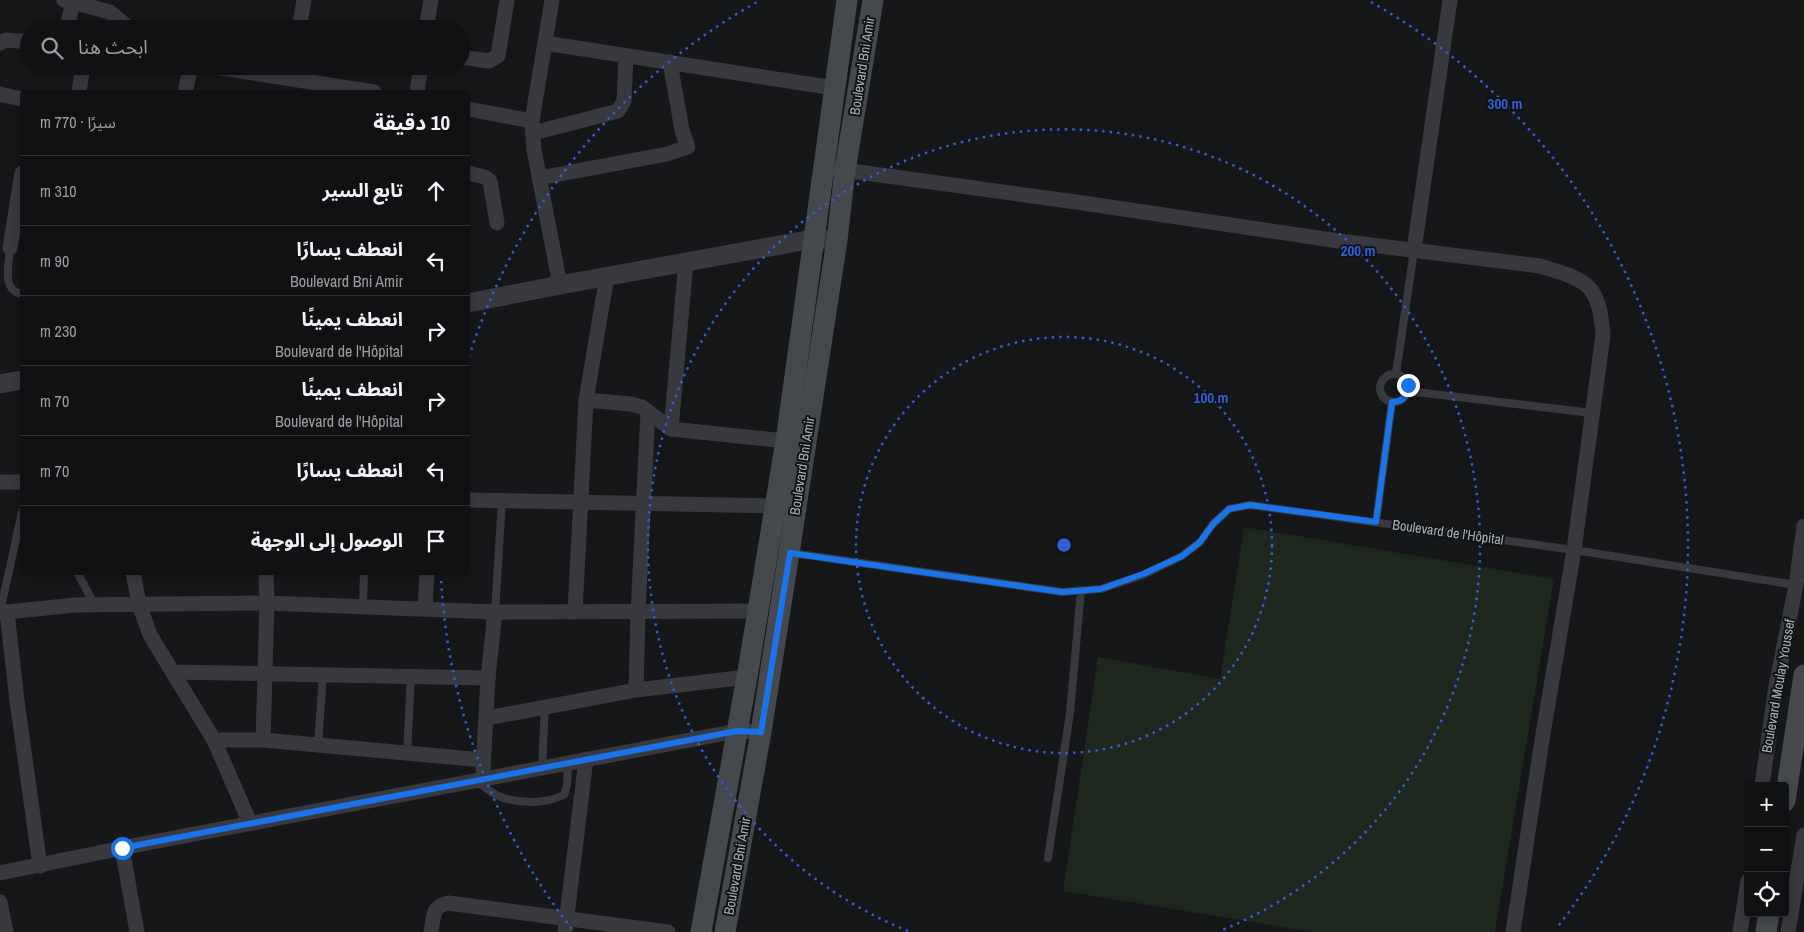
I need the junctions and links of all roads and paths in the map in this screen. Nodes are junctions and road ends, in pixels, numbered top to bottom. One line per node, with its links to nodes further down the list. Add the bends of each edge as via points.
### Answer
1 (304, 0): 11 (street)
2 (431, 0): 12 (street)
3 (507, 0): 17 (street, via 498,56 489,61)
4 (552, 0): 15 (street)
5 (847, 0): 23 (main road, Boulevard Bni Amir)
6 (873, 0): 33 (main road, Boulevard Bni Amir)
7 (1450, 0): 41 (street)
8 (68, 1): 9 (street); 10 (street, via 110,12)
9 (67, 20)
10 (119, 20)
11 (301, 20)
12 (428, 20)
13 (20, 41): 14 (street)
14 (0, 43)
15 (545, 43): 16 (street); 31 (street)
16 (626, 56): 18 (street); 31 (street, via 624,101 618,110)
17 (470, 58)
18 (670, 62): 23 (street); 35 (street, via 688,147 667,154)
19 (82, 75): 24 (street)
20 (189, 75): 25 (street)
21 (301, 75): 26 (street)
22 (420, 75): 27 (street)
23 (834, 88): 32 (main road, Boulevard Bni Amir)
24 (79, 90)
25 (185, 90)
26 (365, 90)
27 (417, 90)
28 (0, 94): 29 (street)
29 (20, 99)
30 (470, 110): 31 (street)
31 (532, 127): 35 (street)
32 (823, 167): 33 (street); 38 (main road, Boulevard Bni Amir)
33 (845, 170): 39 (main road, Boulevard Bni Amir); 41 (street)
34 (470, 173): 37 (street, via 490,181)
35 (539, 178): 44 (street)
36 (20, 187): 40 (street)
37 (497, 223)
38 (813, 239): 39 (street); 42 (street); 56 (main road, Boulevard Bni Amir)
39 (836, 240): 68 (main road, Boulevard Bni Amir)
40 (11, 249): 45 (lane, via 8,278 10,287)
41 (1414, 250): 47 (lane); 54 (street, via 1540,266 1572,275 1586,284 1601,312 1603,336)
42 (686, 262): 43 (street); 55 (street)
43 (608, 276): 44 (street); 51 (street)
44 (560, 284): 46 (street)
45 (20, 294)
46 (470, 303)
47 (1396, 374): 50 (lane, via 1406,380); 52 (lane, via 1386,377 1380,386 1383,397)
48 (20, 380): 49 (street)
49 (0, 384)
50 (1408, 391): 52 (lane, via 1403,400); 54 (lane)
51 (586, 400): 53 (street, via 631,404); 61 (street)
52 (1392, 402): 65 (lane)
53 (648, 412): 55 (street); 62 (street)
54 (1592, 413): 67 (street)
55 (672, 429): 56 (street)
56 (786, 441): 63 (main road, Boulevard Bni Amir)
57 (0, 482): 58 (street)
58 (20, 482)
59 (470, 500): 60 (street)
60 (502, 500): 61 (street); 83 (lane)
61 (580, 502): 62 (street); 84 (street)
62 (644, 504): 63 (street); 85 (street)
63 (775, 506): 81 (main road, Boulevard Bni Amir)
64 (20, 522): 82 (lane)
65 (1376, 522): 67 (lane, Boulevard de l'Hôpital); 75 (lane, Boulevard de l'Hôpital, via 1250,505 1229,509 1200,542 1182,556 1101,589)
66 (1804, 526): 74 (street, Boulevard Moulay Youssef)
67 (1574, 550): 74 (lane, Boulevard de l'Hôpital); 125 (street)
68 (790, 553): 75 (lane, Boulevard de l'Hôpital, via 1062,592); 97 (main road, Boulevard Bni Amir)
69 (78, 575): 77 (lane)
70 (134, 575): 78 (street)
71 (266, 575): 76 (street)
72 (364, 575): 79 (lane)
73 (427, 575): 80 (street)
74 (1800, 586): 107 (street, Boulevard Moulay Youssef, via 1776,692)
75 (1081, 590): 112 (lane, via 1070,713)
76 (267, 603): 78 (street); 79 (street); 87 (street)
77 (94, 604): 78 (street); 82 (street)
78 (139, 604): 86 (street, via 150,635)
79 (363, 606): 80 (street)
80 (425, 608): 83 (street)
81 (758, 611): 85 (street); 91 (main road, Boulevard Bni Amir)
82 (2, 612): 113 (street)
83 (495, 612): 84 (street); 92 (street)
84 (575, 612): 85 (street)
85 (638, 612): 93 (street)
86 (172, 672): 87 (street); 98 (street)
87 (265, 673): 88 (street); 99 (street)
88 (323, 674): 90 (street); 100 (lane)
89 (1804, 675): 108 (main road, Boulevard Moulay Youssef)
90 (411, 676): 92 (street); 101 (lane)
91 (747, 677): 93 (street); 96 (main road, Boulevard Bni Amir)
92 (488, 678): 95 (street)
93 (636, 690): 94 (street)
94 (545, 706): 95 (street); 105 (lane)
95 (487, 718): 103 (street)
96 (737, 731): 97 (street); 102 (street); 123 (main road, Boulevard Bni Amir)
97 (761, 732): 124 (main road, Boulevard Bni Amir)
98 (214, 740): 99 (street); 109 (street)
99 (263, 740): 100 (street)
100 (318, 746): 101 (street)
101 (407, 754): 103 (street)
102 (586, 759): 104 (street); 118 (street)
103 (483, 760): 106 (street)
104 (568, 763): 105 (street); 106 (lane, via 564,795 554,800 528,802 500,797)
105 (542, 768): 106 (street)
106 (479, 780): 109 (street)
107 (1763, 782)
108 (1788, 782)
109 (250, 823): 111 (street)
110 (1804, 834): 128 (street)
111 (122, 848): 113 (street); 120 (street)
112 (1048, 858)
113 (40, 866): 114 (street)
114 (0, 873)
115 (0, 902): 119 (street)
116 (1744, 906): 126 (street)
117 (1768, 917): 127 (main road)
118 (566, 926): 121 (street, via 448,903 435,910); 122 (street)
119 (6, 932)
120 (137, 932)
121 (432, 932)
122 (668, 932)
123 (701, 932)
124 (725, 932)
125 (1513, 932)
126 (1740, 932)
127 (1766, 932)
128 (1788, 932)

